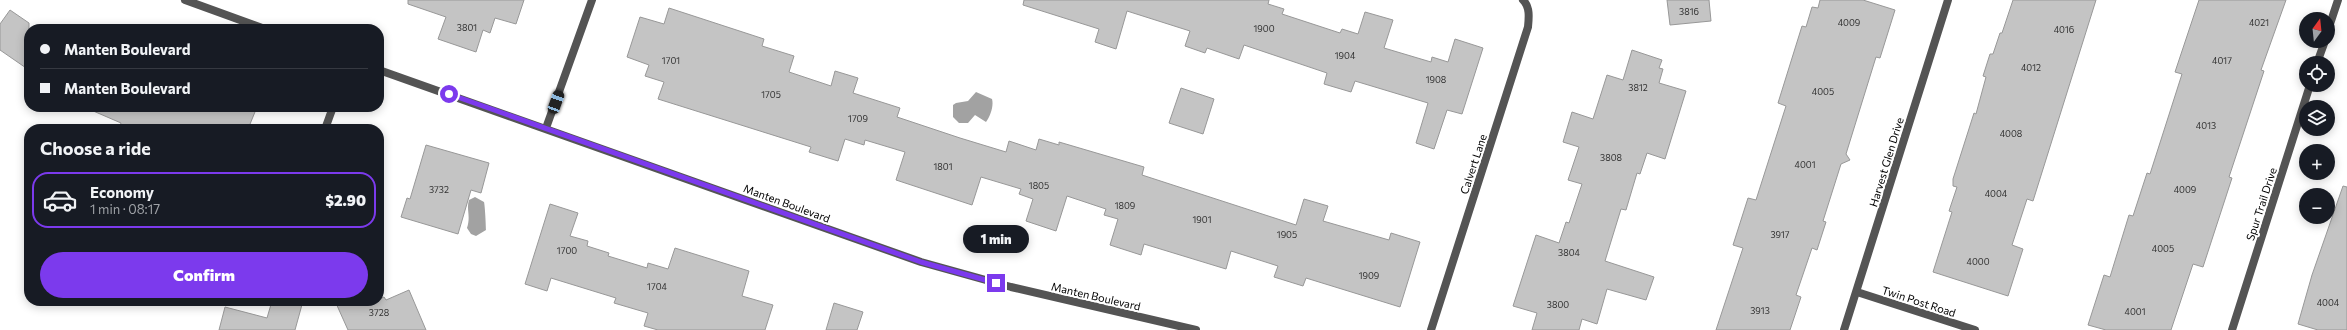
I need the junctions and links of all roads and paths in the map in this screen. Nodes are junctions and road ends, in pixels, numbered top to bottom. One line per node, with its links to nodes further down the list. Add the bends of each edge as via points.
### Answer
1 (184, 0): 7 (street)
2 (592, 0): 12 (street)
3 (1948, 0): 13 (street, Harvest Glen Drive)
4 (2338, 0): 6 (street)
5 (1525, 2): 15 (street, Calvert Lane, via 1529,16 1528,27)
6 (2334, 12)
7 (251, 24)
8 (384, 72): 12 (street, Manten Boulevard)
9 (2308, 92): 18 (street, Spur Trail Drive)
10 (331, 112): 11 (street)
11 (327, 124)
12 (546, 128): 14 (street, Manten Boulevard, via 921,262 1010,287)
13 (1857, 292): 16 (street, Harvest Glen Drive); 17 (street, Twin Post Road)
14 (1196, 330)
15 (1431, 330)
16 (1844, 330)
17 (1975, 330)
18 (2232, 330)

